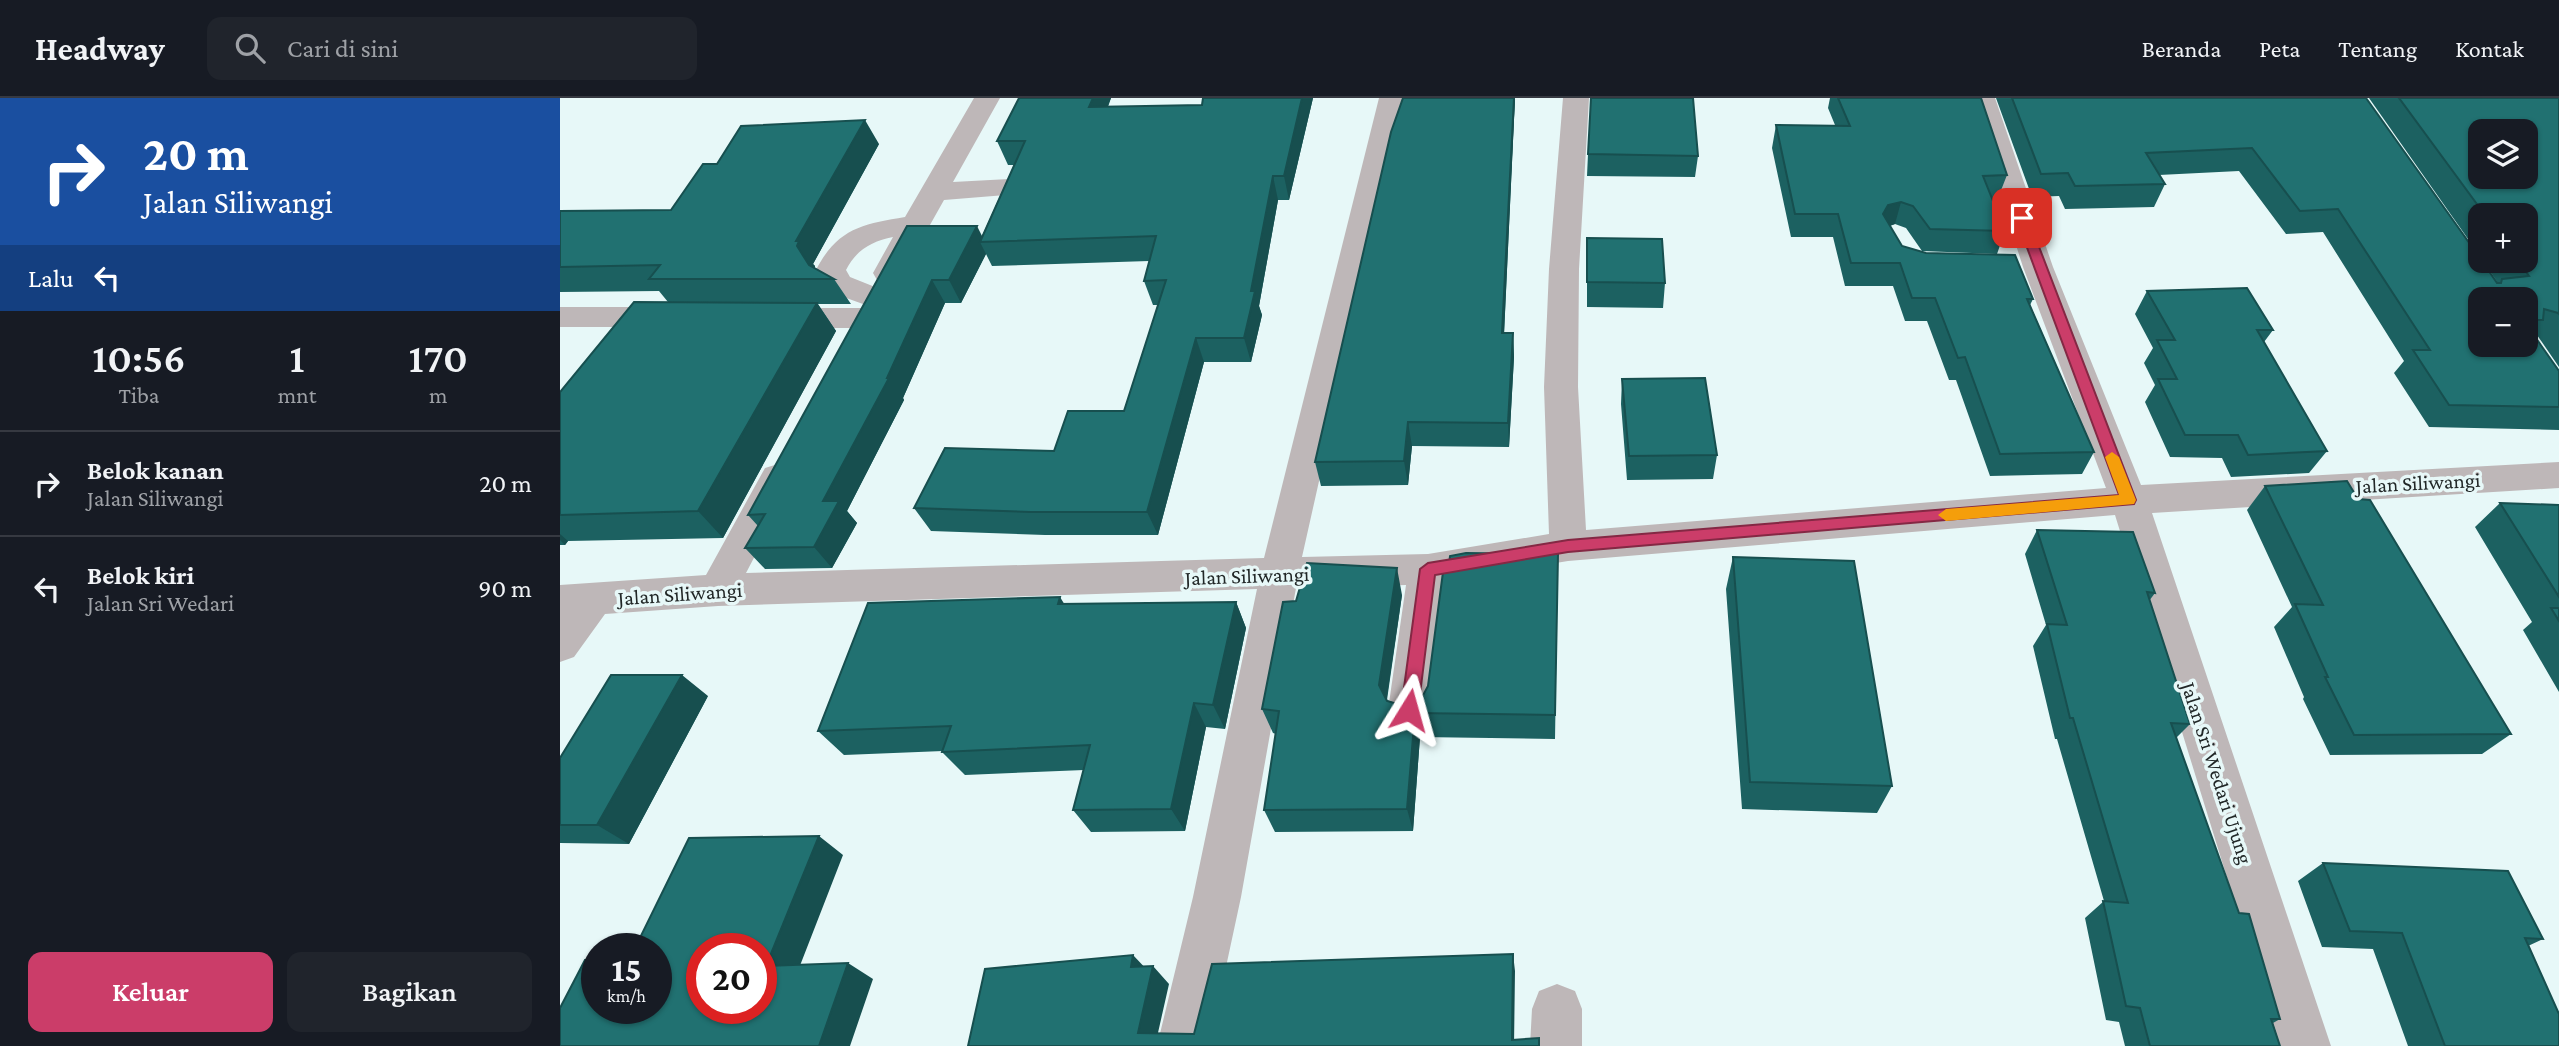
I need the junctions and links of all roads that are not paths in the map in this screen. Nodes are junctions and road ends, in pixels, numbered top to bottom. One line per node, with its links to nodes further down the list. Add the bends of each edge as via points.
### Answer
1 (987, 98): 6 (street)
2 (1392, 98): 17 (street)
3 (1576, 98): 15 (street, via 1561,387)
4 (1982, 98): 14 (street, Jalan Sri Wedari Ujung, via 2025,266)
5 (1009, 188): 6 (street)
6 (933, 192): 7 (street)
7 (914, 225): 11 (street); 11 (street, via 854,239 838,251 831,270)
8 (560, 317): 9 (street)
9 (697, 317)
10 (752, 318): 11 (street)
11 (861, 319)
12 (790, 454): 18 (street)
13 (2559, 475): 14 (street, Jalan Siliwangi)
14 (2129, 500): 15 (street, Jalan Siliwangi); 23 (street, Jalan Sri Wedari Ujung)
15 (1568, 546): 16 (street, Jalan Siliwangi)
16 (1428, 569): 17 (street, Jalan Siliwangi); 21 (street)
17 (1279, 576): 18 (street, Jalan Siliwangi); 22 (street, via 1217,897)
18 (718, 590): 19 (street, Jalan Siliwangi)
19 (576, 600): 20 (street)
20 (560, 645)
21 (1409, 710)
22 (1182, 1046)
23 (2305, 1046)

